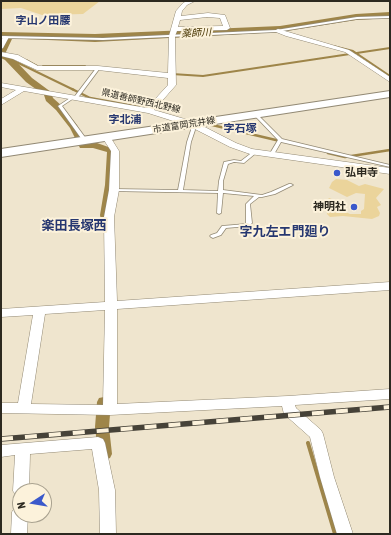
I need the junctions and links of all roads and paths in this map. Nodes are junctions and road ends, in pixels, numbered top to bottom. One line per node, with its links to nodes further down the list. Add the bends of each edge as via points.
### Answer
1 (192, 1): 2 (street)
2 (185, 2): 4 (street, via 178,11)
3 (390, 17): 5 (lane, via 357,18)
4 (177, 18): 6 (street); 6 (street, via 223,16 227,28)
5 (281, 30): 6 (lane); 10 (street, via 288,35 353,55)
6 (173, 33): 7 (lane); 9 (street)
7 (3, 45): 8 (street, via 15,57 37,68)
8 (98, 68): 9 (street); 14 (lane)
9 (173, 74): 16 (street, via 172,85)
10 (390, 80)
11 (1, 85): 12 (street, 県道善師野西北野線)
12 (22, 89): 14 (street, 県道善師野西北野線); 15 (street)
13 (390, 94): 17 (street, 市道富岡荒井線)
14 (75, 98): 16 (street, 県道善師野西北野線); 20 (lane, via 60,106)
15 (1, 103)
16 (151, 110): 18 (street, 県道善師野西北野線)
17 (256, 115): 18 (street, 市道富岡荒井線); 21 (lane)
18 (192, 124): 19 (street, 市道富岡荒井線); 22 (street, 県道善師野西北野線, via 233,145); 29 (lane, via 193,130)
19 (106, 137): 20 (street, 市道富岡荒井線); 28 (street, via 115,151)
20 (82, 140): 23 (street, 市道富岡荒井線)
21 (280, 140): 24 (lane); 25 (lane)
22 (254, 152): 24 (street, 県道善師野西北野線); 30 (lane, via 242,162 226,163)
23 (1, 153)
24 (271, 155): 26 (street, 県道善師野西北野線)
25 (390, 166)
26 (390, 171)
27 (291, 185): 31 (lane, via 267,195)
28 (114, 190): 29 (lane); 35 (street, via 109,217)
29 (180, 191): 30 (lane)
30 (220, 191): 31 (lane); 32 (lane)
31 (256, 196): 33 (lane, via 248,204 247,225 224,227)
32 (219, 214)
33 (213, 236)
34 (390, 286): 35 (street)
35 (106, 305): 36 (street); 42 (street)
36 (40, 310): 37 (street); 41 (street)
37 (1, 313)
38 (390, 394): 39 (street)
39 (288, 401): 42 (street); 49 (street, via 289,410 316,434)
40 (1, 408): 41 (street)
41 (24, 408): 42 (street)
42 (104, 410)
43 (23, 448): 44 (street); 45 (street); 48 (street, via 98,443 107,490)
44 (1, 451)
45 (21, 483)
46 (20, 523): 47 (street)
47 (19, 534)
48 (108, 534)
49 (345, 534)

